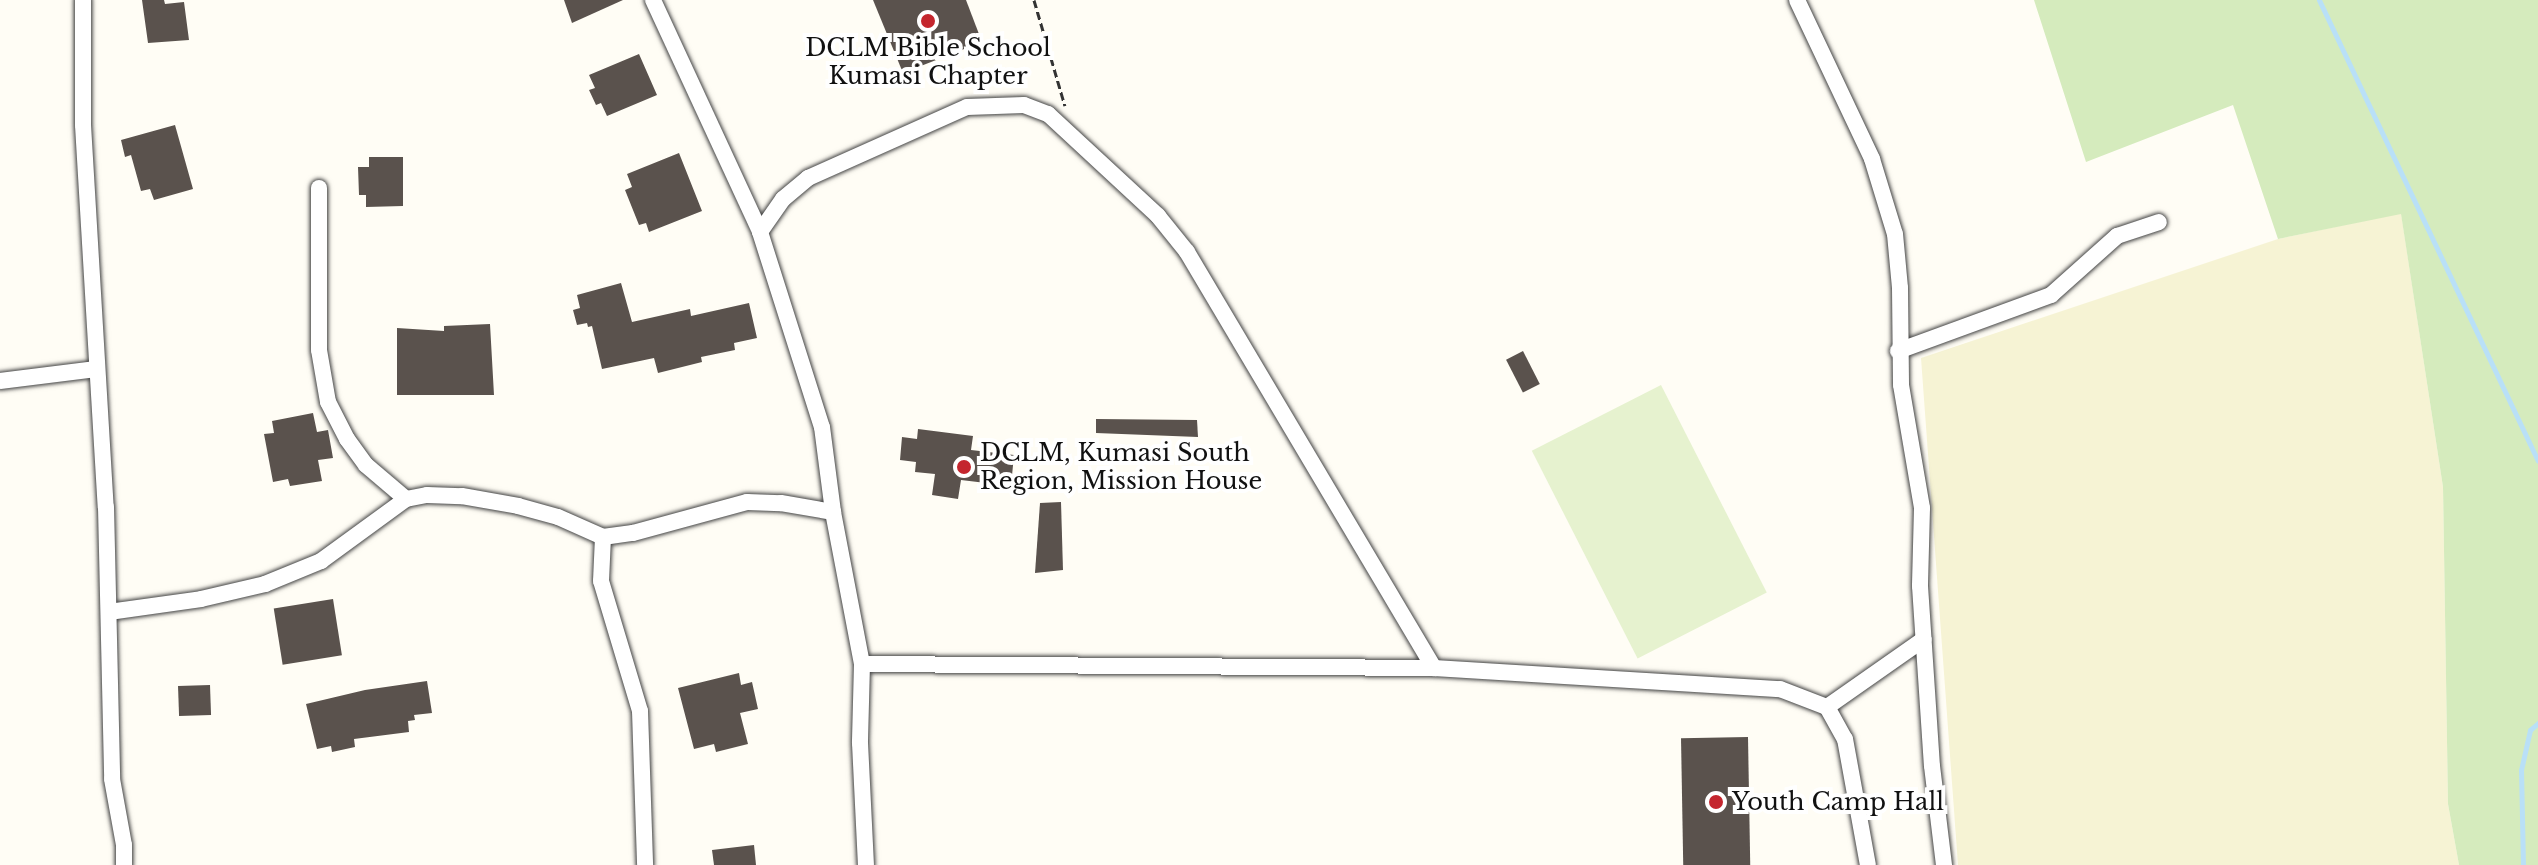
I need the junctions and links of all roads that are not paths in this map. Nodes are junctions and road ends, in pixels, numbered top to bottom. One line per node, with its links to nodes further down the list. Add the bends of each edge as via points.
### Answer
1 (83, 0): 8 (street, via 83,125)
2 (653, 0): 6 (street)
3 (1797, 0): 7 (street, via 1872,159 1895,234)
4 (319, 188): 10 (street, via 319,350 328,402 366,465)
5 (2159, 222): 7 (street, via 2117,236 2051,295)
6 (760, 232): 11 (street, via 822,427); 16 (street, via 783,199 808,178 967,107 1024,105 1048,114 1158,216 1187,252)
7 (1898, 351): 14 (street, via 1922,508)
8 (96, 369): 9 (street); 13 (street)
9 (0, 381)
10 (406, 499): 12 (street, via 476,498 558,517); 13 (street, via 321,561 265,584)
11 (833, 512): 12 (street, via 747,502); 15 (street)
12 (603, 537): 19 (street, via 601,581 640,711)
13 (109, 612): 18 (street, via 112,779)
14 (1924, 639): 17 (street); 22 (street)
15 (862, 664): 16 (street); 20 (street)
16 (1434, 668): 17 (street, via 1780,689)
17 (1827, 707): 21 (street, via 1845,739)
18 (124, 865)
19 (645, 865)
20 (866, 865)
21 (1868, 865)
22 (1944, 865)

